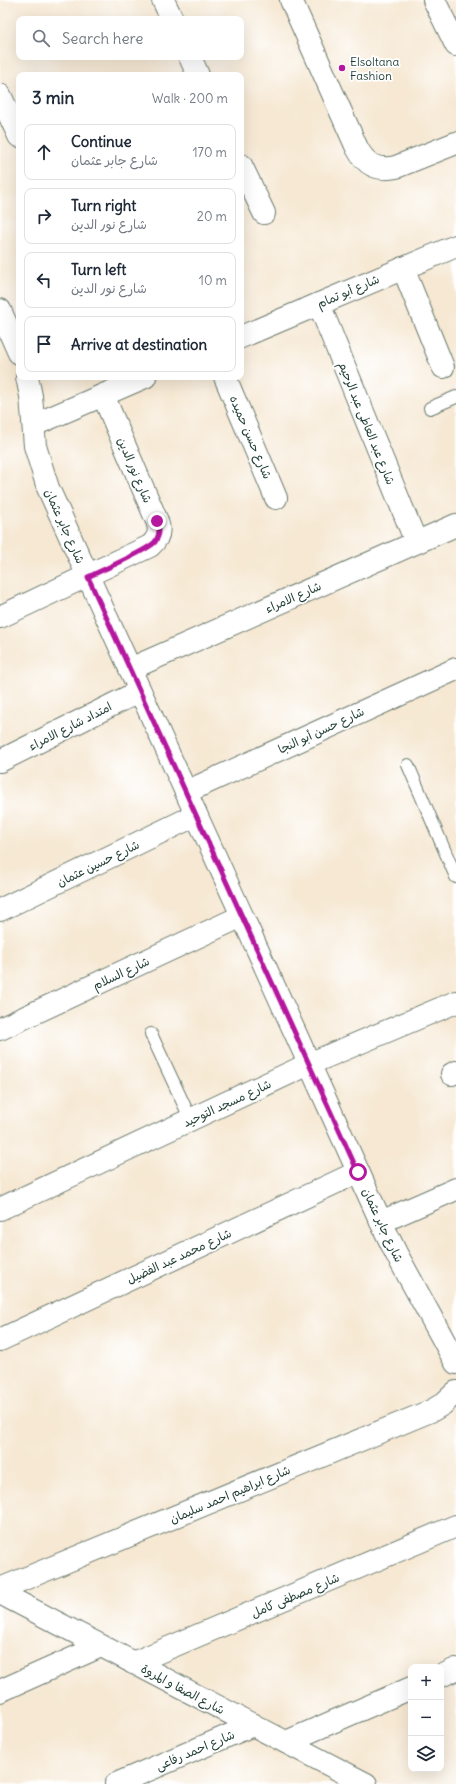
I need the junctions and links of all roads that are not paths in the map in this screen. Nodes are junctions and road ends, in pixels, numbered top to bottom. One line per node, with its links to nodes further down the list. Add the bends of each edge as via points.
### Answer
1 (162, 0): 4 (street)
2 (291, 0): 11 (street, via 357,148 368,163 377,168 396,167)
3 (434, 0): 5 (street)
4 (170, 16)
5 (450, 21): 6 (street)
6 (456, 45)
7 (191, 60): 8 (street)
8 (197, 72)
9 (0, 95): 10 (street)
10 (16, 130)
11 (456, 143)
12 (244, 171): 13 (street)
13 (264, 213)
14 (456, 246): 15 (street, شارع أبو تمام)
15 (403, 268): 16 (street, شارع أبو تمام); 20 (street)
16 (319, 304): 18 (street, شارع أبو تمام); 30 (street, شارع عبد العاطى عبد الرحيم)
17 (0, 310): 19 (street)
18 (244, 336)
19 (11, 350)
20 (443, 367)
21 (28, 380): 27 (street, شارع جابر عثمان)
22 (139, 380): 24 (street)
23 (226, 380): 28 (street, شارع حسن حميده)
24 (103, 395): 27 (street); 31 (street, شارع نور الدين, via 157,521 159,532 158,538 150,546)
25 (456, 397): 26 (lane)
26 (430, 408)
27 (34, 425): 31 (street, شارع جابر عثمان, via 35,446 43,474)
28 (276, 498)
29 (456, 524): 30 (street, شارع الامراء)
30 (416, 542): 33 (street, شارع الامراء)
31 (88, 577): 32 (street); 33 (street, شارع جابر عثمان)
32 (0, 617)
33 (130, 669): 35 (street, شارع جابر عثمان)
34 (456, 669): 38 (street, شارع حسن أبو النجا)
35 (140, 691): 36 (street, امتداد شارع الامراء); 38 (street, شارع جابر عثمان)
36 (0, 761)
37 (408, 765): 40 (lane)
38 (186, 792): 39 (street, شارع جابر عثمان)
39 (196, 815): 41 (street, شارع حسين عثمان); 42 (street, شارع جابر عثمان)
40 (456, 877)
41 (0, 910)
42 (242, 916): 44 (street, شارع السلام); 46 (street, شارع جابر عثمان)
43 (456, 1002): 46 (street, شارع مسجد التوحيد)
44 (0, 1029)
45 (151, 1034): 47 (lane)
46 (309, 1064): 47 (street, شارع مسجد التوحيد); 48 (street, شارع جابر عثمان)
47 (191, 1120): 50 (street, شارع مسجد التوحيد)
48 (358, 1172): 51 (street, شارع جابر عثمان); 52 (street, شارع محمد عبد الفضيل)
49 (456, 1189): 51 (street)
50 (0, 1209)
51 (381, 1222): 53 (street, شارع جابر عثمان)
52 (0, 1340)
53 (456, 1363)
54 (456, 1392): 56 (street, شارع ابراهيم احمد سليمان, via 433,1410)
55 (456, 1526): 59 (street, شارع مصطفى كامل)
56 (0, 1589)
57 (0, 1593): 58 (street, شارع الصفا و المروة)
58 (101, 1646): 59 (street, شارع الصفا و المروة); 63 (street)
59 (133, 1663): 64 (street, شارع الصفا و المروة)
60 (456, 1669): 61 (street)
61 (444, 1675)
62 (408, 1689): 65 (street)
63 (0, 1691)
64 (253, 1725): 65 (street, شارع الصفا و المروة); 66 (street, شارع احمد رفاعى)
65 (286, 1742): 67 (street, شارع الصفا و المروة)
66 (116, 1784)
67 (366, 1784)

